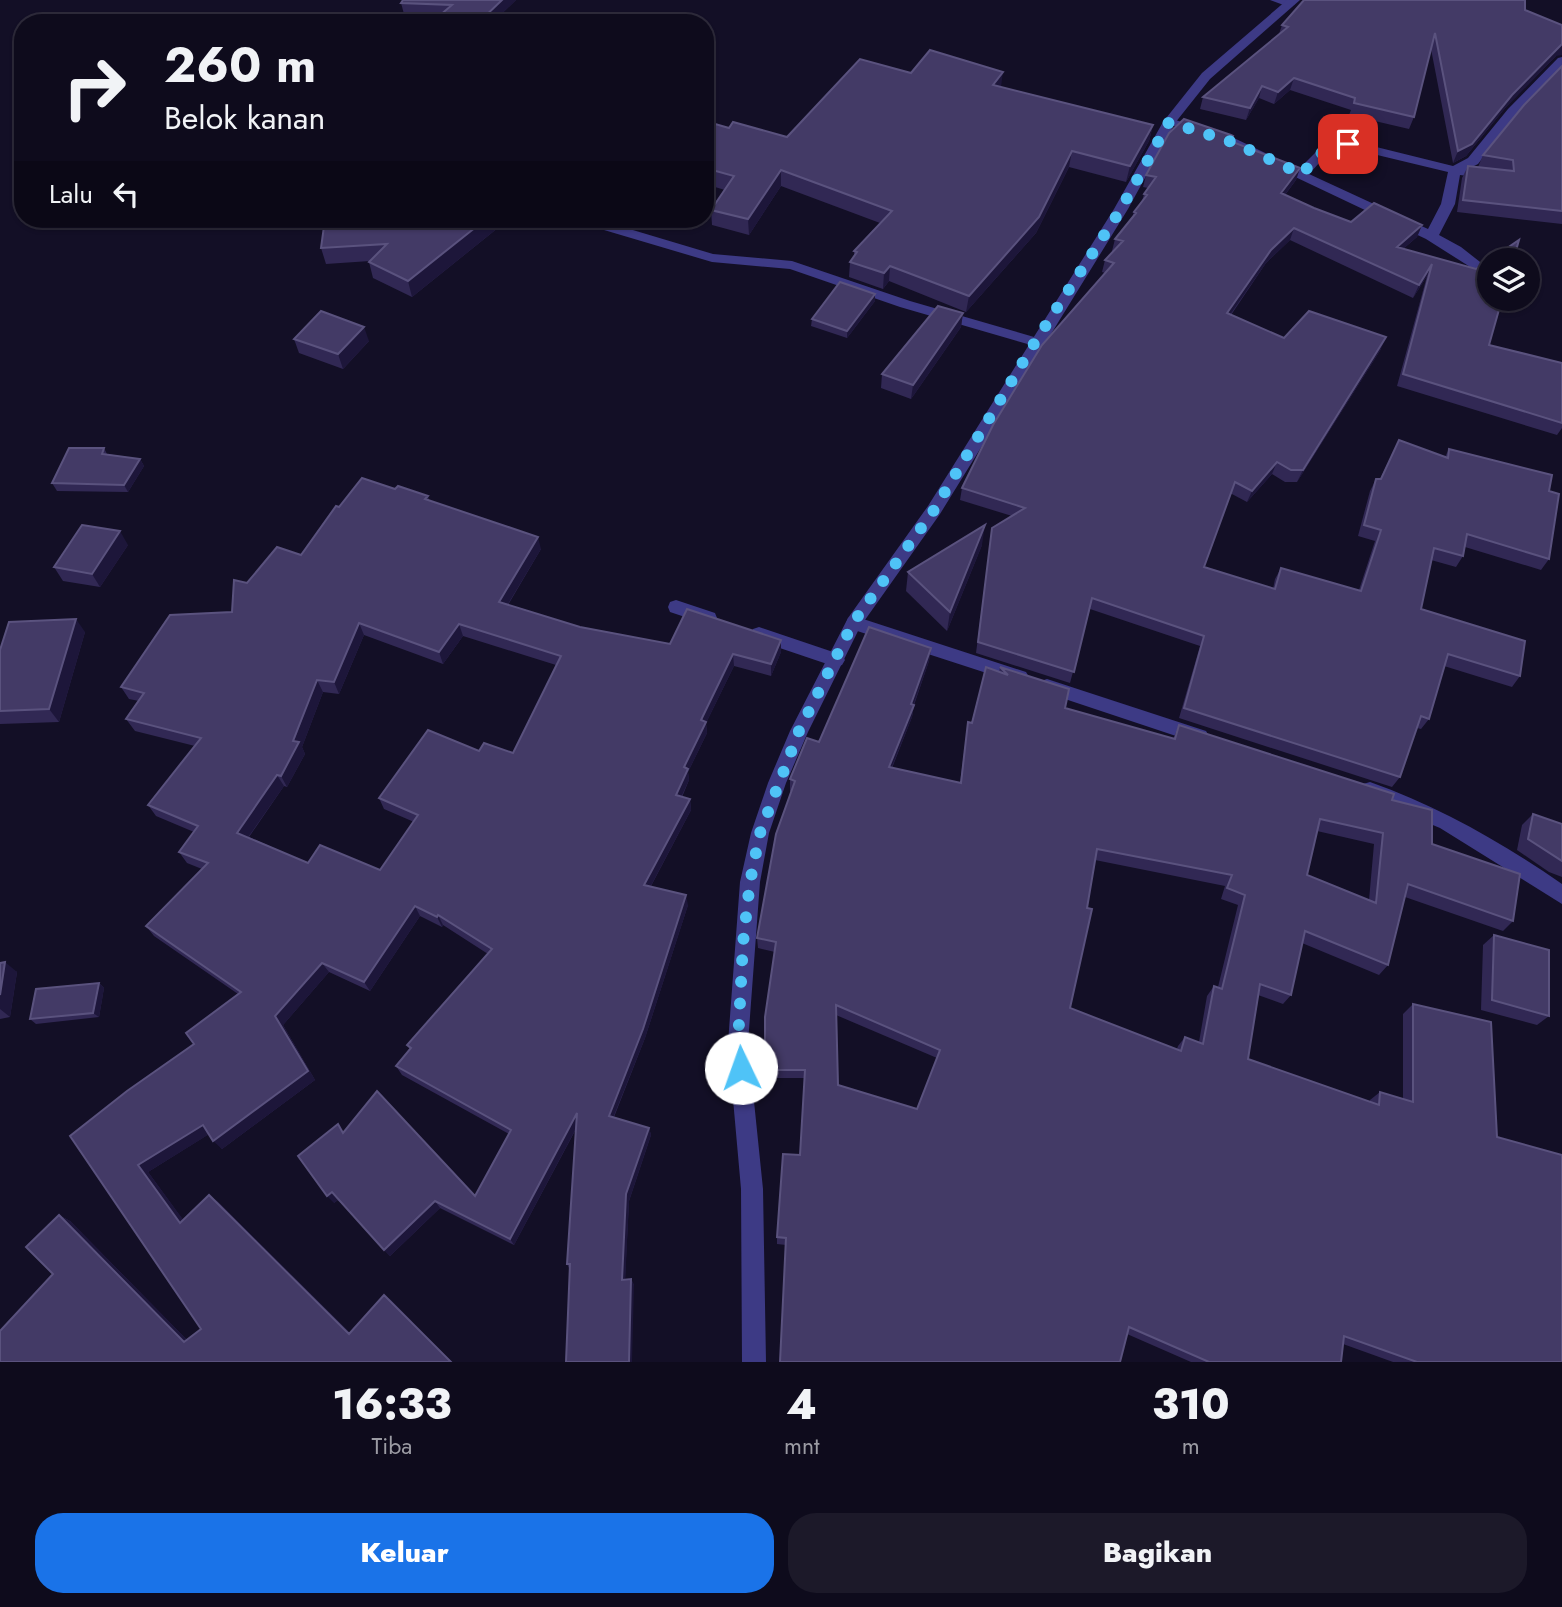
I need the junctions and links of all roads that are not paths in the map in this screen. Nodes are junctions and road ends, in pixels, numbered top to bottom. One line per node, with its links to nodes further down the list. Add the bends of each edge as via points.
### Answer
1 (1286, 1): 3 (street, via 1206,76)
2 (1562, 61): 4 (street, via 1512,112 1474,161)
3 (1169, 122): 5 (street, via 1232,142); 10 (street, via 1121,209)
4 (1455, 170): 5 (street, via 1348,144 1329,146); 6 (street); 8 (street, via 1448,204)
5 (1302, 174): 8 (street)
6 (1501, 178)
7 (612, 228): 10 (street, via 712,258 792,265)
8 (1432, 236): 9 (street)
9 (1477, 266)
10 (1035, 342): 12 (street, via 934,510)
11 (676, 607): 13 (street)
12 (853, 623): 13 (street); 14 (street)
13 (831, 659): 17 (street, via 778,783 760,833 750,882 738,1043 752,1189)
14 (1212, 740)
15 (1359, 787): 16 (street, via 1412,804 1484,841)
16 (1562, 895)
17 (754, 1362)

